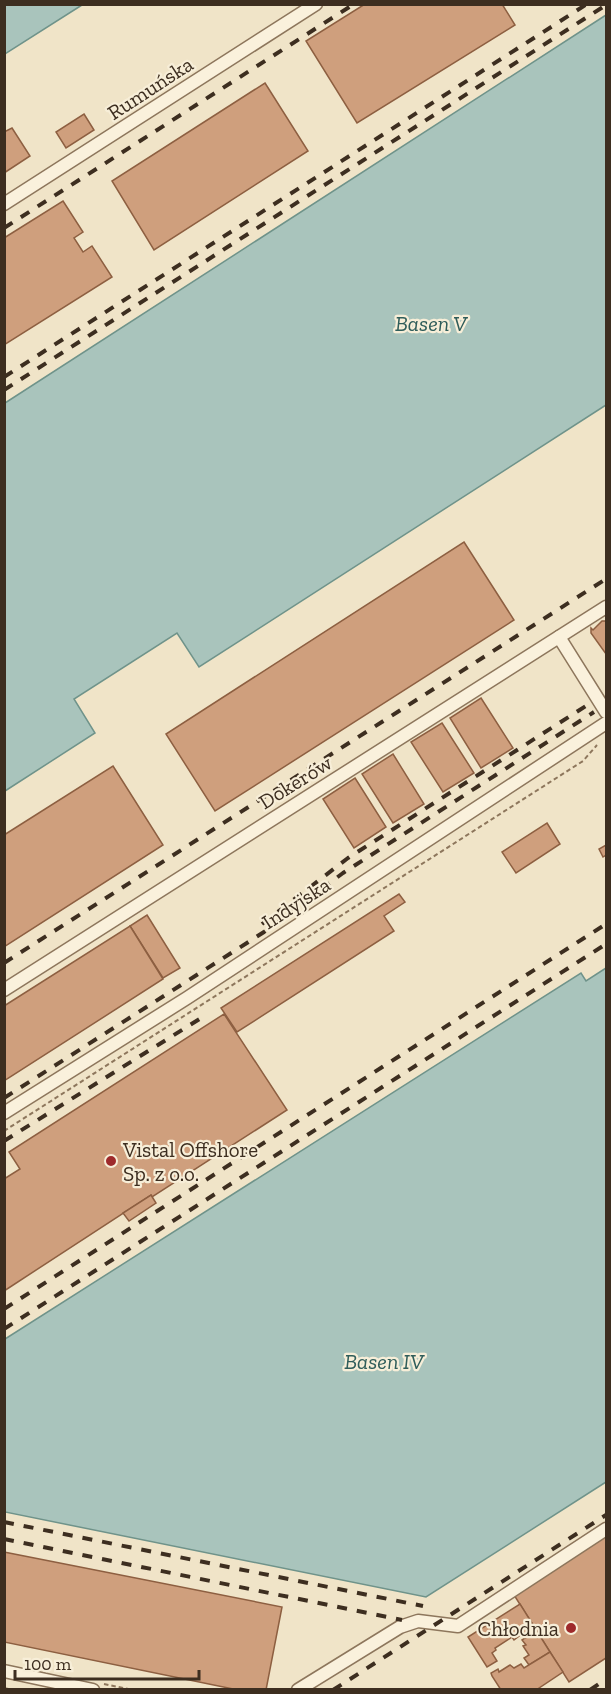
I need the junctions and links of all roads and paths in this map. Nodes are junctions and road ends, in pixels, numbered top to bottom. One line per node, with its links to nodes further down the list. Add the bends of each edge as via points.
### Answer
1 (316, 4): 2 (street, Rumuńska)
2 (4, 204)
3 (606, 607): 4 (street, Dokerów)
4 (560, 637): 5 (street); 8 (street, Dokerów)
5 (606, 712)
6 (606, 723): 9 (street, Indyjska)
7 (601, 742): 10 (path, via 583,761)
8 (4, 990)
9 (4, 1113)
10 (4, 1131)
11 (606, 1529): 16 (street, via 458,1626 418,1621 400,1627)
12 (4, 1671): 15 (street)
13 (4, 1688): 14 (path)
14 (14, 1689)
15 (93, 1689)
16 (298, 1689)

